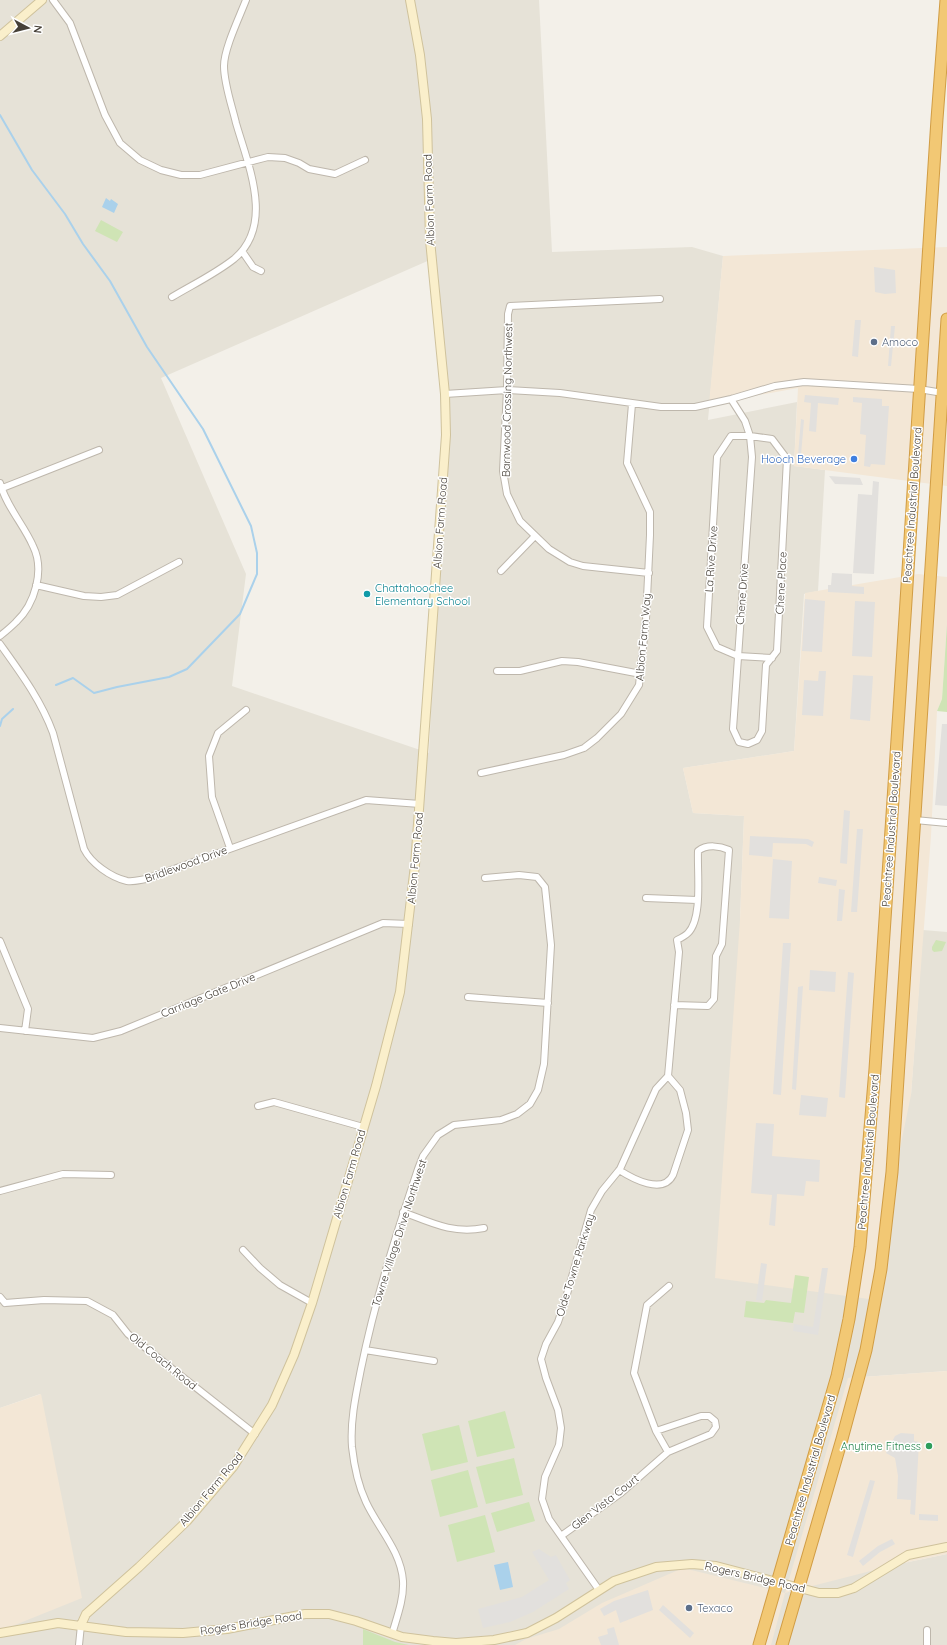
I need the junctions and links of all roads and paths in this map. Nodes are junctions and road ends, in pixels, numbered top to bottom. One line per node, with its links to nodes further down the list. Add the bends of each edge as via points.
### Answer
1 (42, 0): 6 (street)
2 (53, 0): 9 (street, via 70,23 105,115 120,143 140,160 161,170 181,175 200,175)
3 (246, 0): 9 (street, via 224,66 228,94)
4 (410, 0): 18 (street, Albion Farm Road, via 420,53 427,118 430,240)
5 (946, 0): 7 (highway, Peachtree Industrial Boulevard)
6 (0, 36)
7 (944, 73): 15 (highway, Peachtree Industrial Boulevard)
8 (365, 160): 9 (street, via 335,174 309,169 285,158 268,157)
9 (247, 162): 10 (street, via 254,188 256,220 251,236)
10 (242, 251): 11 (street, via 253,267); 12 (street, via 219,270)
11 (262, 271)
12 (172, 297)
13 (660, 299): 16 (street, Barnwood Crossing Northwest, via 510,306)
14 (947, 319): 17 (highway, Peachtree Industrial Boulevard)
15 (920, 389): 17 (street); 19 (street, via 804,382 775,386); 72 (highway, Peachtree Industrial Boulevard, via 875,1069 860,1247 837,1376)
16 (507, 390): 18 (street); 20 (street); 24 (street, Barnwood Crossing Northwest, via 503,471 507,494 520,521)
17 (945, 393): 39 (highway, Peachtree Industrial Boulevard)
18 (446, 394): 38 (street, Albion Farm Road, via 445,447)
19 (731, 399): 20 (street, via 695,407); 21 (street, Chene Drive, via 745,421)
20 (632, 404): 27 (street, Albion Farm Way, via 627,463 650,512)
21 (750, 436): 31 (street, Chene Drive, via 752,457); 31 (street, La Rive Drive, via 731,436 717,457 707,627 717,647); 32 (street, Chene Place, via 772,438 787,459 777,651)
22 (99, 450): 23 (street)
23 (0, 487): 28 (street, via 34,546 39,564)
24 (535, 536): 26 (street); 27 (street, Barnwood Crossing Northwest, via 549,549 570,562 583,566)
25 (179, 562): 28 (street, via 116,595 84,596)
26 (501, 571)
27 (648, 573): 34 (street, Albion Farm Way)
28 (36, 585): 29 (street, via 26,610 17,622)
29 (0, 636)
30 (0, 644): 41 (street, Bridlewood Drive, via 48,718 84,849 93,862 118,878 136,881)
31 (738, 656): 32 (street, La Rive Drive); 36 (street, Chene Drive, via 734,729 739,742)
32 (772, 658): 36 (street, Chene Place, via 766,665 762,731 757,740)
33 (497, 671): 34 (street, via 520,671 562,661)
34 (641, 674): 37 (street, Albion Farm Way, via 639,685 621,714 584,748 564,755)
35 (246, 710): 41 (street, via 218,733 208,756 212,797)
36 (748, 744)
37 (481, 773)
38 (420, 804): 41 (street, Bridlewood Drive, via 366,800); 45 (street, Albion Farm Road)
39 (915, 820): 40 (street); 73 (highway, Peachtree Industrial Boulevard, via 892,1172 881,1269 860,1373)
40 (947, 823)
41 (230, 848)
42 (485, 878): 48 (street, Towne Village Drive Northwest, via 519,875 536,877 545,887 551,945)
43 (646, 898): 44 (street)
44 (697, 900): 49 (street, via 694,924 688,933 677,940 679,952); 49 (street, via 698,851 717,846 729,850 722,944 716,956 714,999 708,1006)
45 (409, 924): 51 (street, Carriage Gate Drive, via 383,923 121,1031 93,1038); 54 (street, Albion Farm Road, via 400,992)
46 (0, 941): 51 (street, via 28,1009)
47 (468, 998): 48 (street)
48 (548, 1003): 58 (street, Towne Village Drive Northwest, via 544,1064 538,1090 530,1104 517,1114 501,1120 454,1125 438,1135 423,1156)
49 (674, 1005): 52 (street)
50 (0, 1028): 51 (street, Carriage Gate Drive)
51 (25, 1031)
52 (668, 1076): 55 (street, Olde Towne Parkway, via 656,1089); 55 (street, via 680,1090 688,1130 670,1182 663,1185 637,1180)
53 (258, 1106): 54 (street, via 274,1102)
54 (363, 1128): 63 (street, Albion Farm Road)
55 (619, 1170): 70 (street, Olde Towne Parkway, via 591,1210 558,1322 541,1359 558,1410 561,1428 559,1445 546,1477 542,1498 549,1519)
56 (111, 1175): 57 (street, via 63,1174)
57 (0, 1191)
58 (404, 1212): 59 (street, via 448,1229 465,1231); 65 (street, Towne Village Drive Northwest, via 381,1282)
59 (484, 1228)
60 (243, 1250): 63 (street, via 280,1285)
61 (669, 1286): 67 (street, via 647,1305 634,1373)
62 (0, 1297): 64 (street, Old Coach Road)
63 (312, 1303): 68 (street, Albion Farm Road, via 294,1355 272,1405)
64 (3, 1305): 68 (street, Old Coach Road, via 44,1300 87,1301 113,1315 128,1334)
65 (365, 1350): 66 (street); 78 (street, Towne Village Drive Northwest, via 353,1416 352,1445 357,1478 366,1502 398,1559 403,1581)
66 (434, 1361)
67 (656, 1431): 69 (street); 69 (street, Glen Vista Court, via 701,1416 709,1416 715,1421 716,1427 711,1434)
68 (254, 1434): 75 (street, Albion Farm Road, via 233,1467 187,1522 86,1614)
69 (668, 1452): 70 (street, Glen Vista Court, via 621,1493)
70 (561, 1536): 74 (street, Olde Towne Parkway)
71 (947, 1547): 73 (street, Rogers Bridge Road, via 908,1555 854,1588 838,1594)
72 (777, 1582): 73 (street, Rogers Bridge Road); 74 (street, Rogers Bridge Road, via 716,1566 692,1564 656,1566 614,1580); 81 (highway, Peachtree Industrial Boulevard)
73 (799, 1587): 82 (highway, Peachtree Industrial Boulevard)
74 (599, 1590): 79 (street, Rogers Bridge Road, via 556,1618 528,1632 494,1640)
75 (81, 1625): 77 (street, Rogers Bridge Road, via 58,1623); 78 (street, Rogers Bridge Road, via 126,1632 183,1633 227,1629 305,1614 329,1614); 80 (street)
76 (926, 1630): 83 (street)
77 (0, 1634)
78 (392, 1634): 79 (street, Rogers Bridge Road)
79 (433, 1643)
80 (79, 1645)
81 (758, 1645)
82 (782, 1645)
83 (927, 1645)

